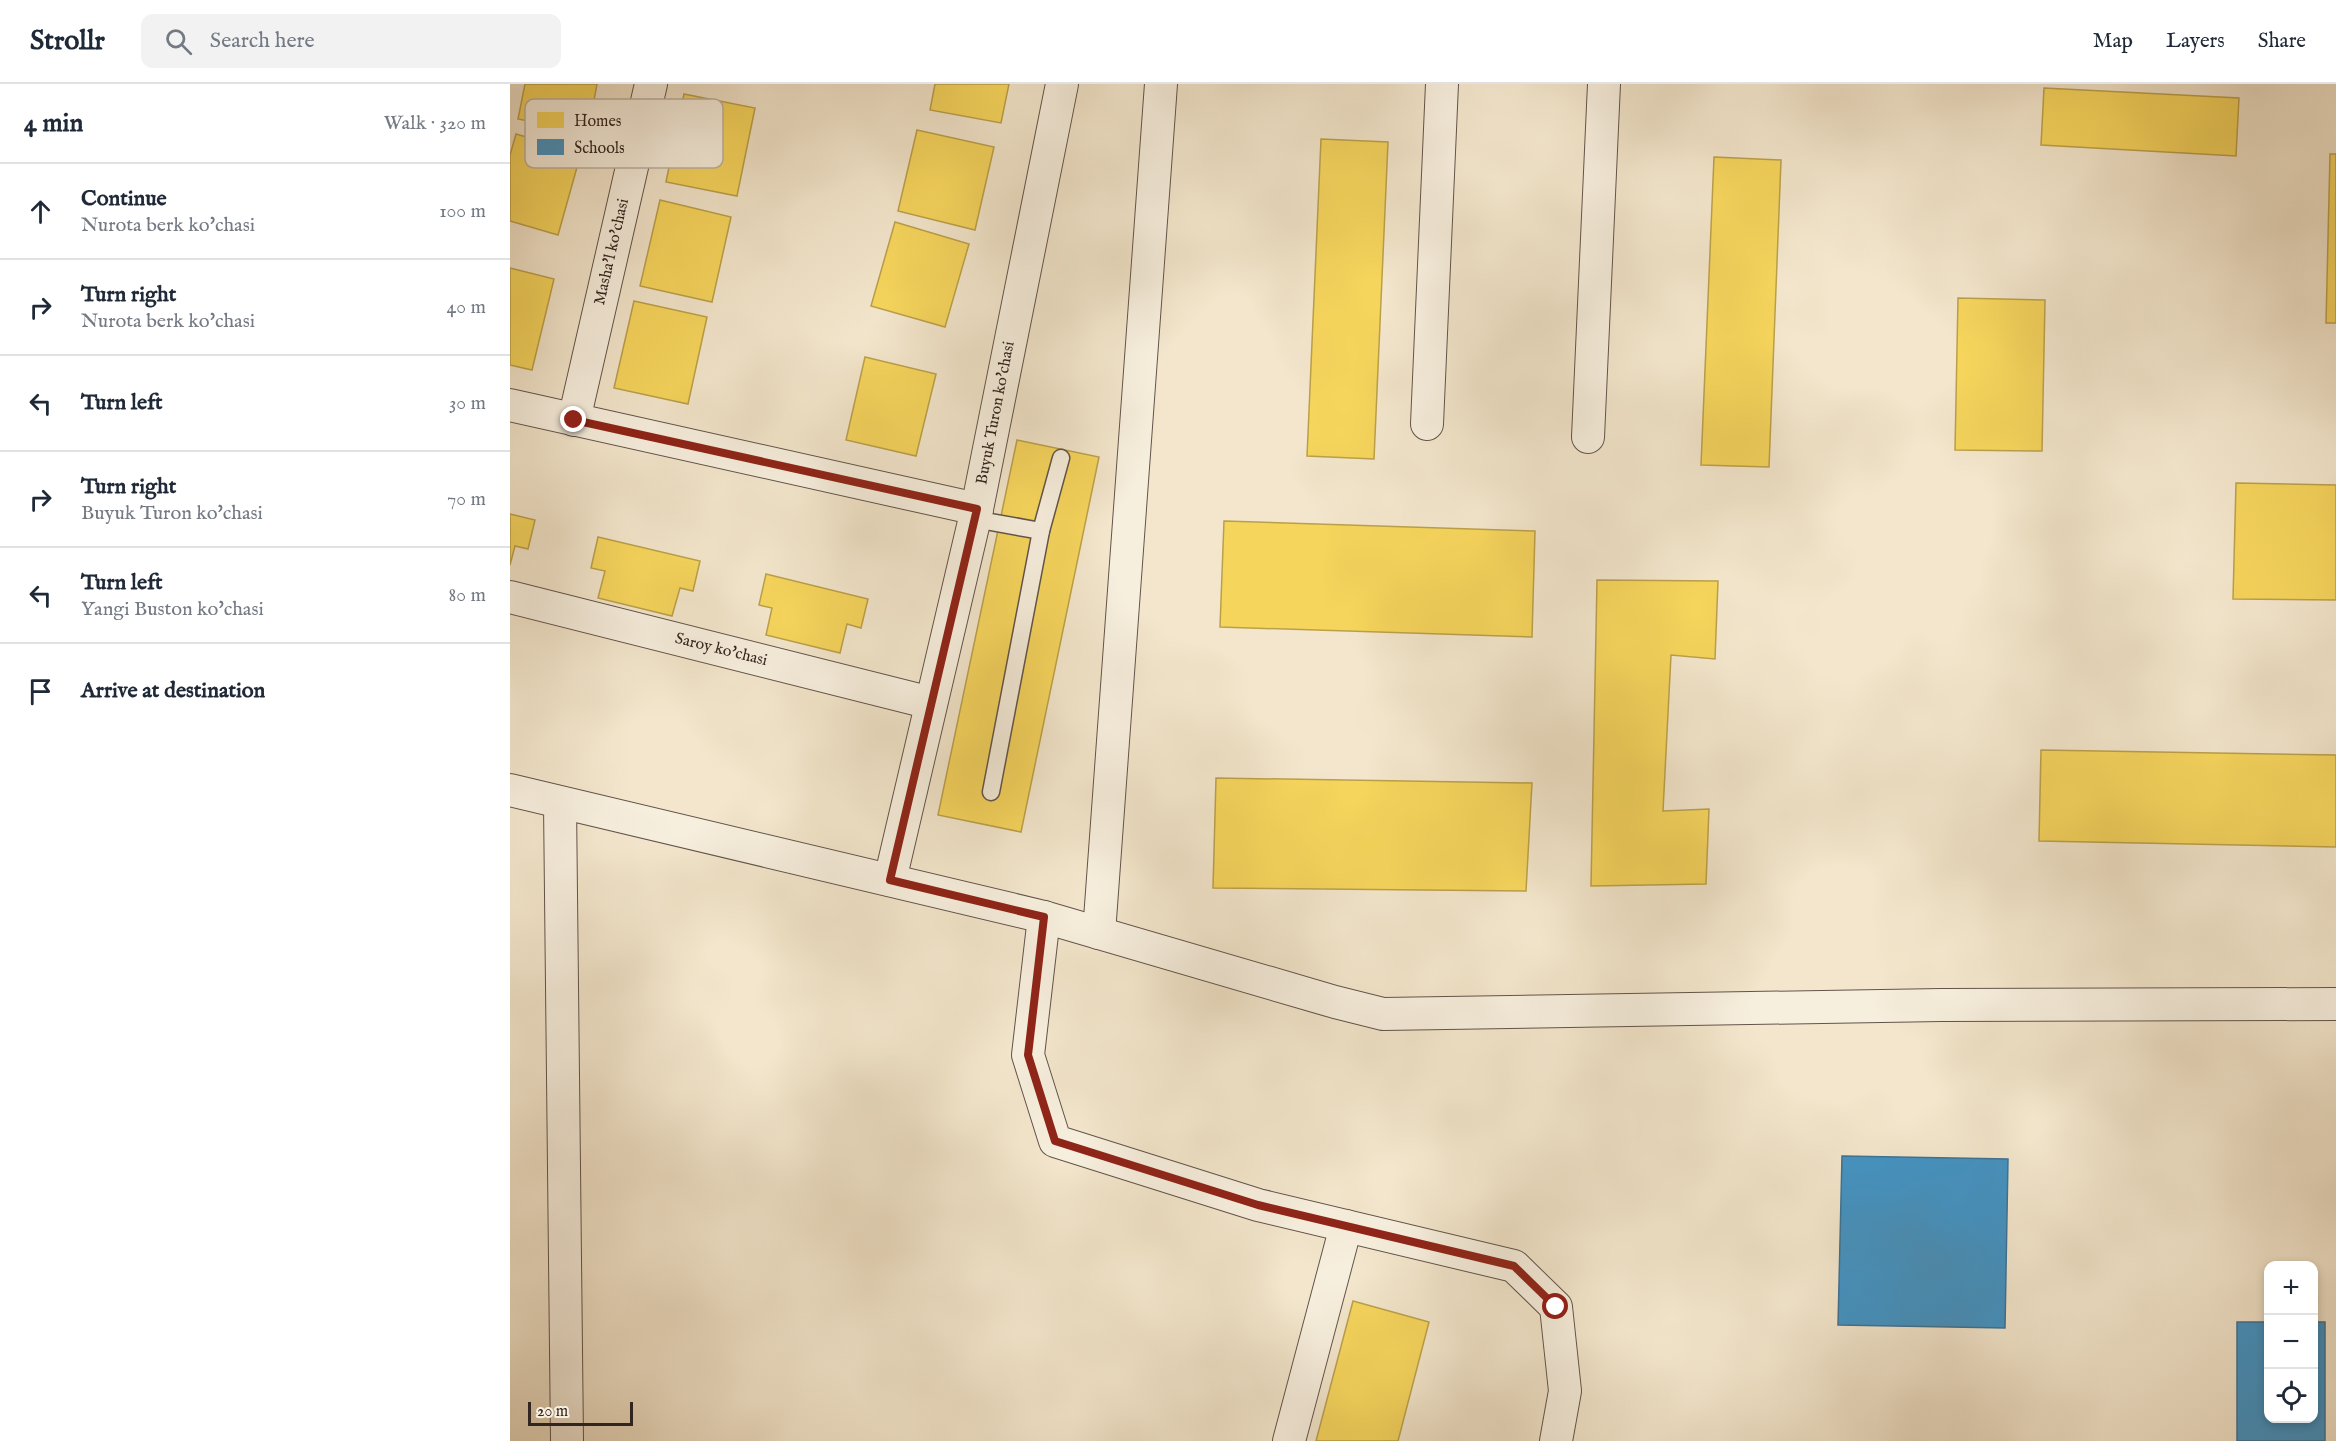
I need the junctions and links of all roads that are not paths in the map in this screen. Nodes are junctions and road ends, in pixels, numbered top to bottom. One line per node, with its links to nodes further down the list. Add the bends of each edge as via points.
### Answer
1 (651, 84): 6 (street, Masha'l ko'chasi)
2 (1062, 84): 13 (street, Buyuk Turon ko'chasi)
3 (1161, 84): 22 (street)
4 (1442, 84): 10 (street)
5 (1604, 84): 11 (street)
6 (648, 99)
7 (632, 168): 9 (street, Masha'l ko'chasi)
8 (510, 405): 9 (street)
9 (574, 420): 13 (street)
10 (1427, 424)
11 (1588, 436)
12 (1061, 458): 14 (lane)
13 (976, 514): 14 (lane); 16 (street, Buyuk Turon ko'chasi)
14 (1041, 531): 18 (lane)
15 (510, 597): 16 (street, Saroy ko'chasi)
16 (931, 703): 20 (street, Buyuk Turon ko'chasi)
17 (510, 790): 19 (street)
18 (991, 792)
19 (560, 803): 20 (street); 25 (street)
20 (890, 880): 21 (street)
21 (1044, 917): 22 (street); 24 (street, via 1028,1055 1055,1141 1258,1205)
22 (1099, 933): 23 (street, via 1383,1014 1941,1005)
23 (2336, 1004)
24 (1346, 1226): 26 (street); 27 (street, via 1514,1266 1556,1307 1565,1391)
25 (567, 1441)
26 (1289, 1441)
27 (1556, 1441)

